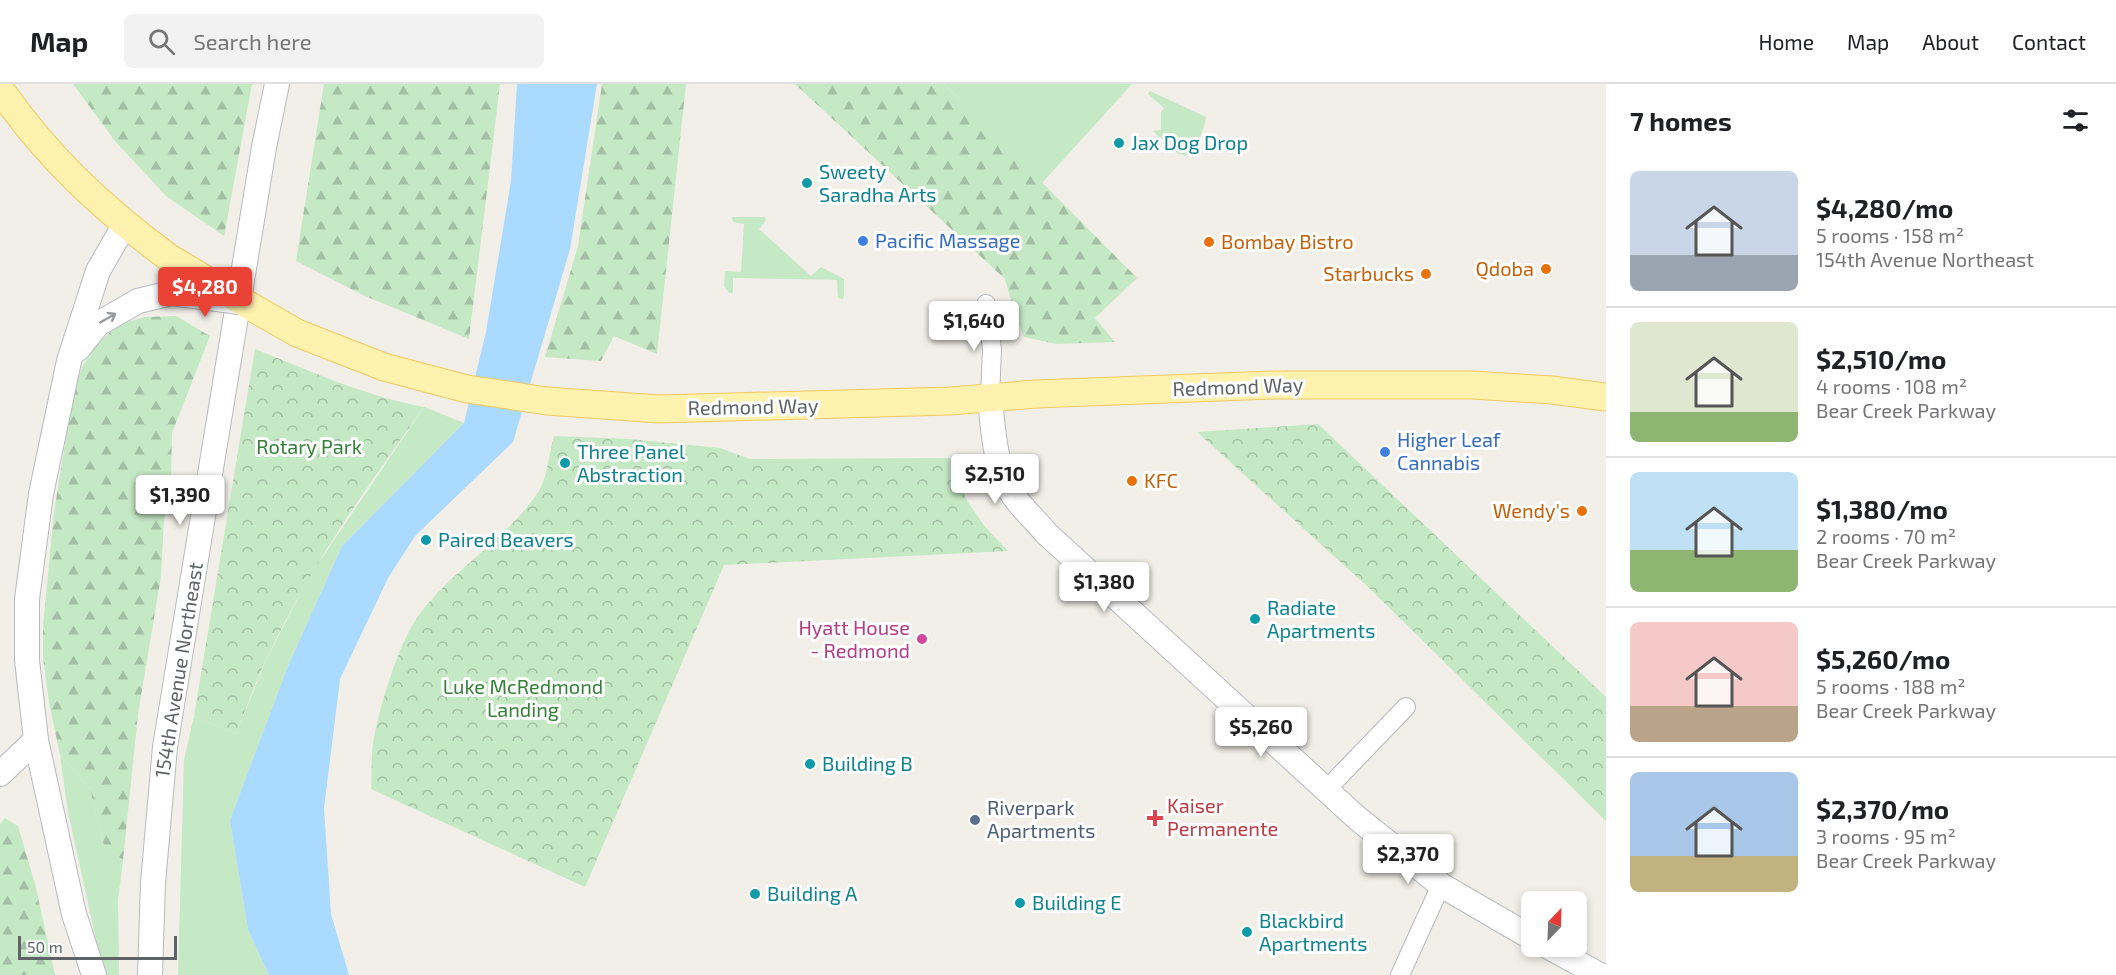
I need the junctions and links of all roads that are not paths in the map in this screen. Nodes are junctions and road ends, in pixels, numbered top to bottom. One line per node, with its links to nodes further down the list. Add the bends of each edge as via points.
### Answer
1 (277, 84): 19 (main road, 154th Avenue Northeast, via 165,747 153,883)
2 (0, 89): 3 (main road, Redmond Way, via 24,123 71,175)
3 (125, 224): 4 (main road, Redmond Way, bridge, via 168,257); 6 (main road, via 98,271)
4 (243, 302): 6 (main road, one-way to 4, bridge, via 98,324 138,301 171,293); 8 (main road, Redmond Way, via 308,337 384,367 467,389 547,401 658,409)
5 (986, 304): 8 (street, via 992,349)
6 (69, 361): 10 (main road, via 41,494 27,599 27,660)
7 (1606, 397): 8 (main road, Redmond Way, via 1473,385 1275,385)
8 (990, 398): 12 (main road, via 995,443 1014,497 1047,534)
9 (1406, 707): 12 (street)
10 (36, 740): 11 (main road); 14 (main road)
11 (0, 774)
12 (1326, 790): 13 (main road)
13 (1441, 885): 15 (main road); 20 (street)
14 (74, 914): 17 (main road); 18 (main road)
15 (1521, 932)
16 (1567, 957): 21 (main road)
17 (77, 975)
18 (94, 975)
19 (150, 975)
20 (1400, 975)
21 (1600, 975)

